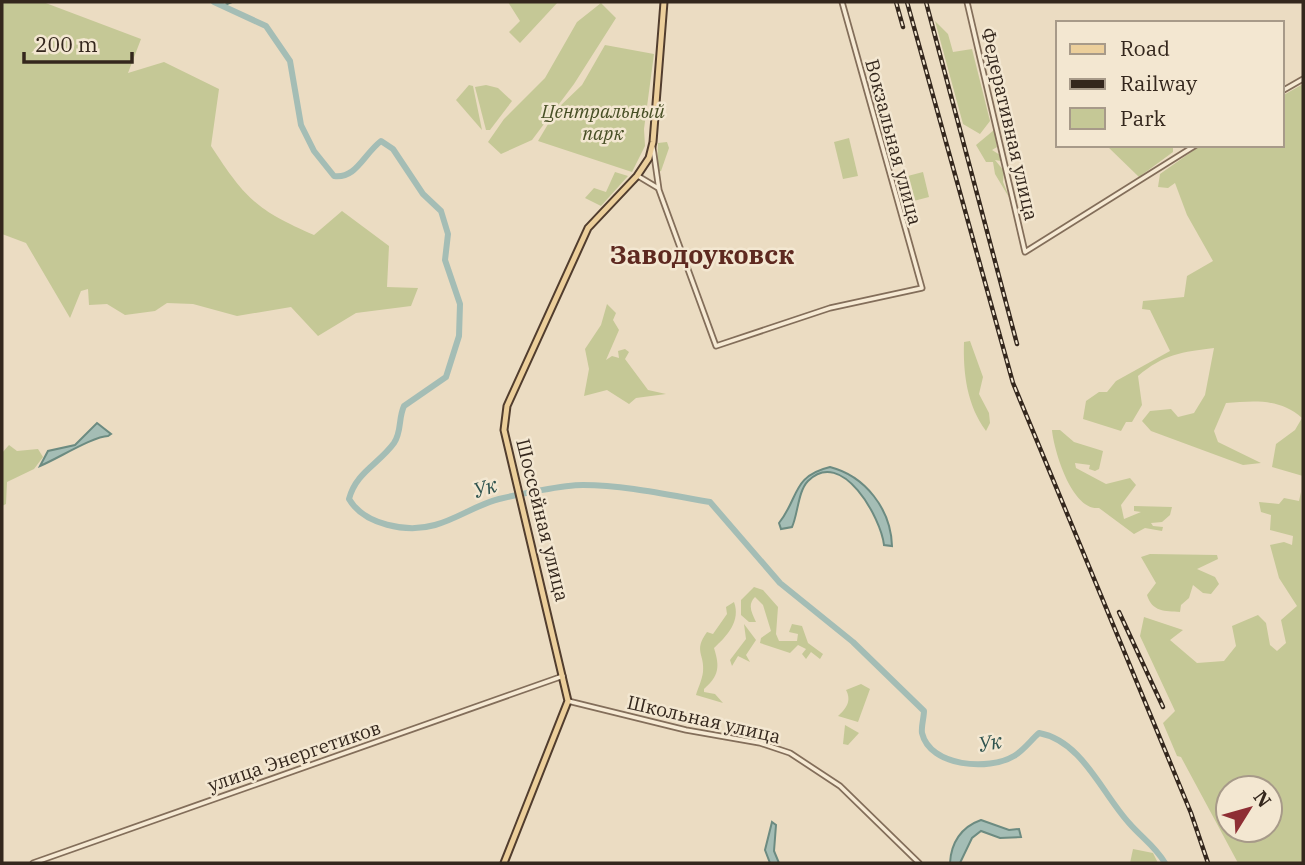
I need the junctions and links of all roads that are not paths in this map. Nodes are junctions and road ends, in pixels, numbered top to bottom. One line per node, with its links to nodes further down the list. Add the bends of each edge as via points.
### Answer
1 (664, 2): 6 (main road, Шоссейная улица)
2 (842, 2): 9 (street, Вокзальная улица, via 922,288 830,308 716,346)
3 (967, 2): 7 (street, Федеративная улица, via 1025,252)
4 (1303, 79): 5 (street)
5 (1284, 90)
6 (653, 142): 8 (main road, Шоссейная улица); 9 (street)
7 (1193, 147)
8 (637, 176): 9 (street); 10 (main road, Шоссейная улица, via 588,228 512,394 504,430)
9 (659, 190)
10 (564, 675): 11 (main road, Шоссейная улица); 12 (street, улица Энергетиков)
11 (568, 701): 13 (main road); 14 (street, Школьная улица, via 790,753 839,786)
12 (33, 863)
13 (504, 863)
14 (919, 863)

